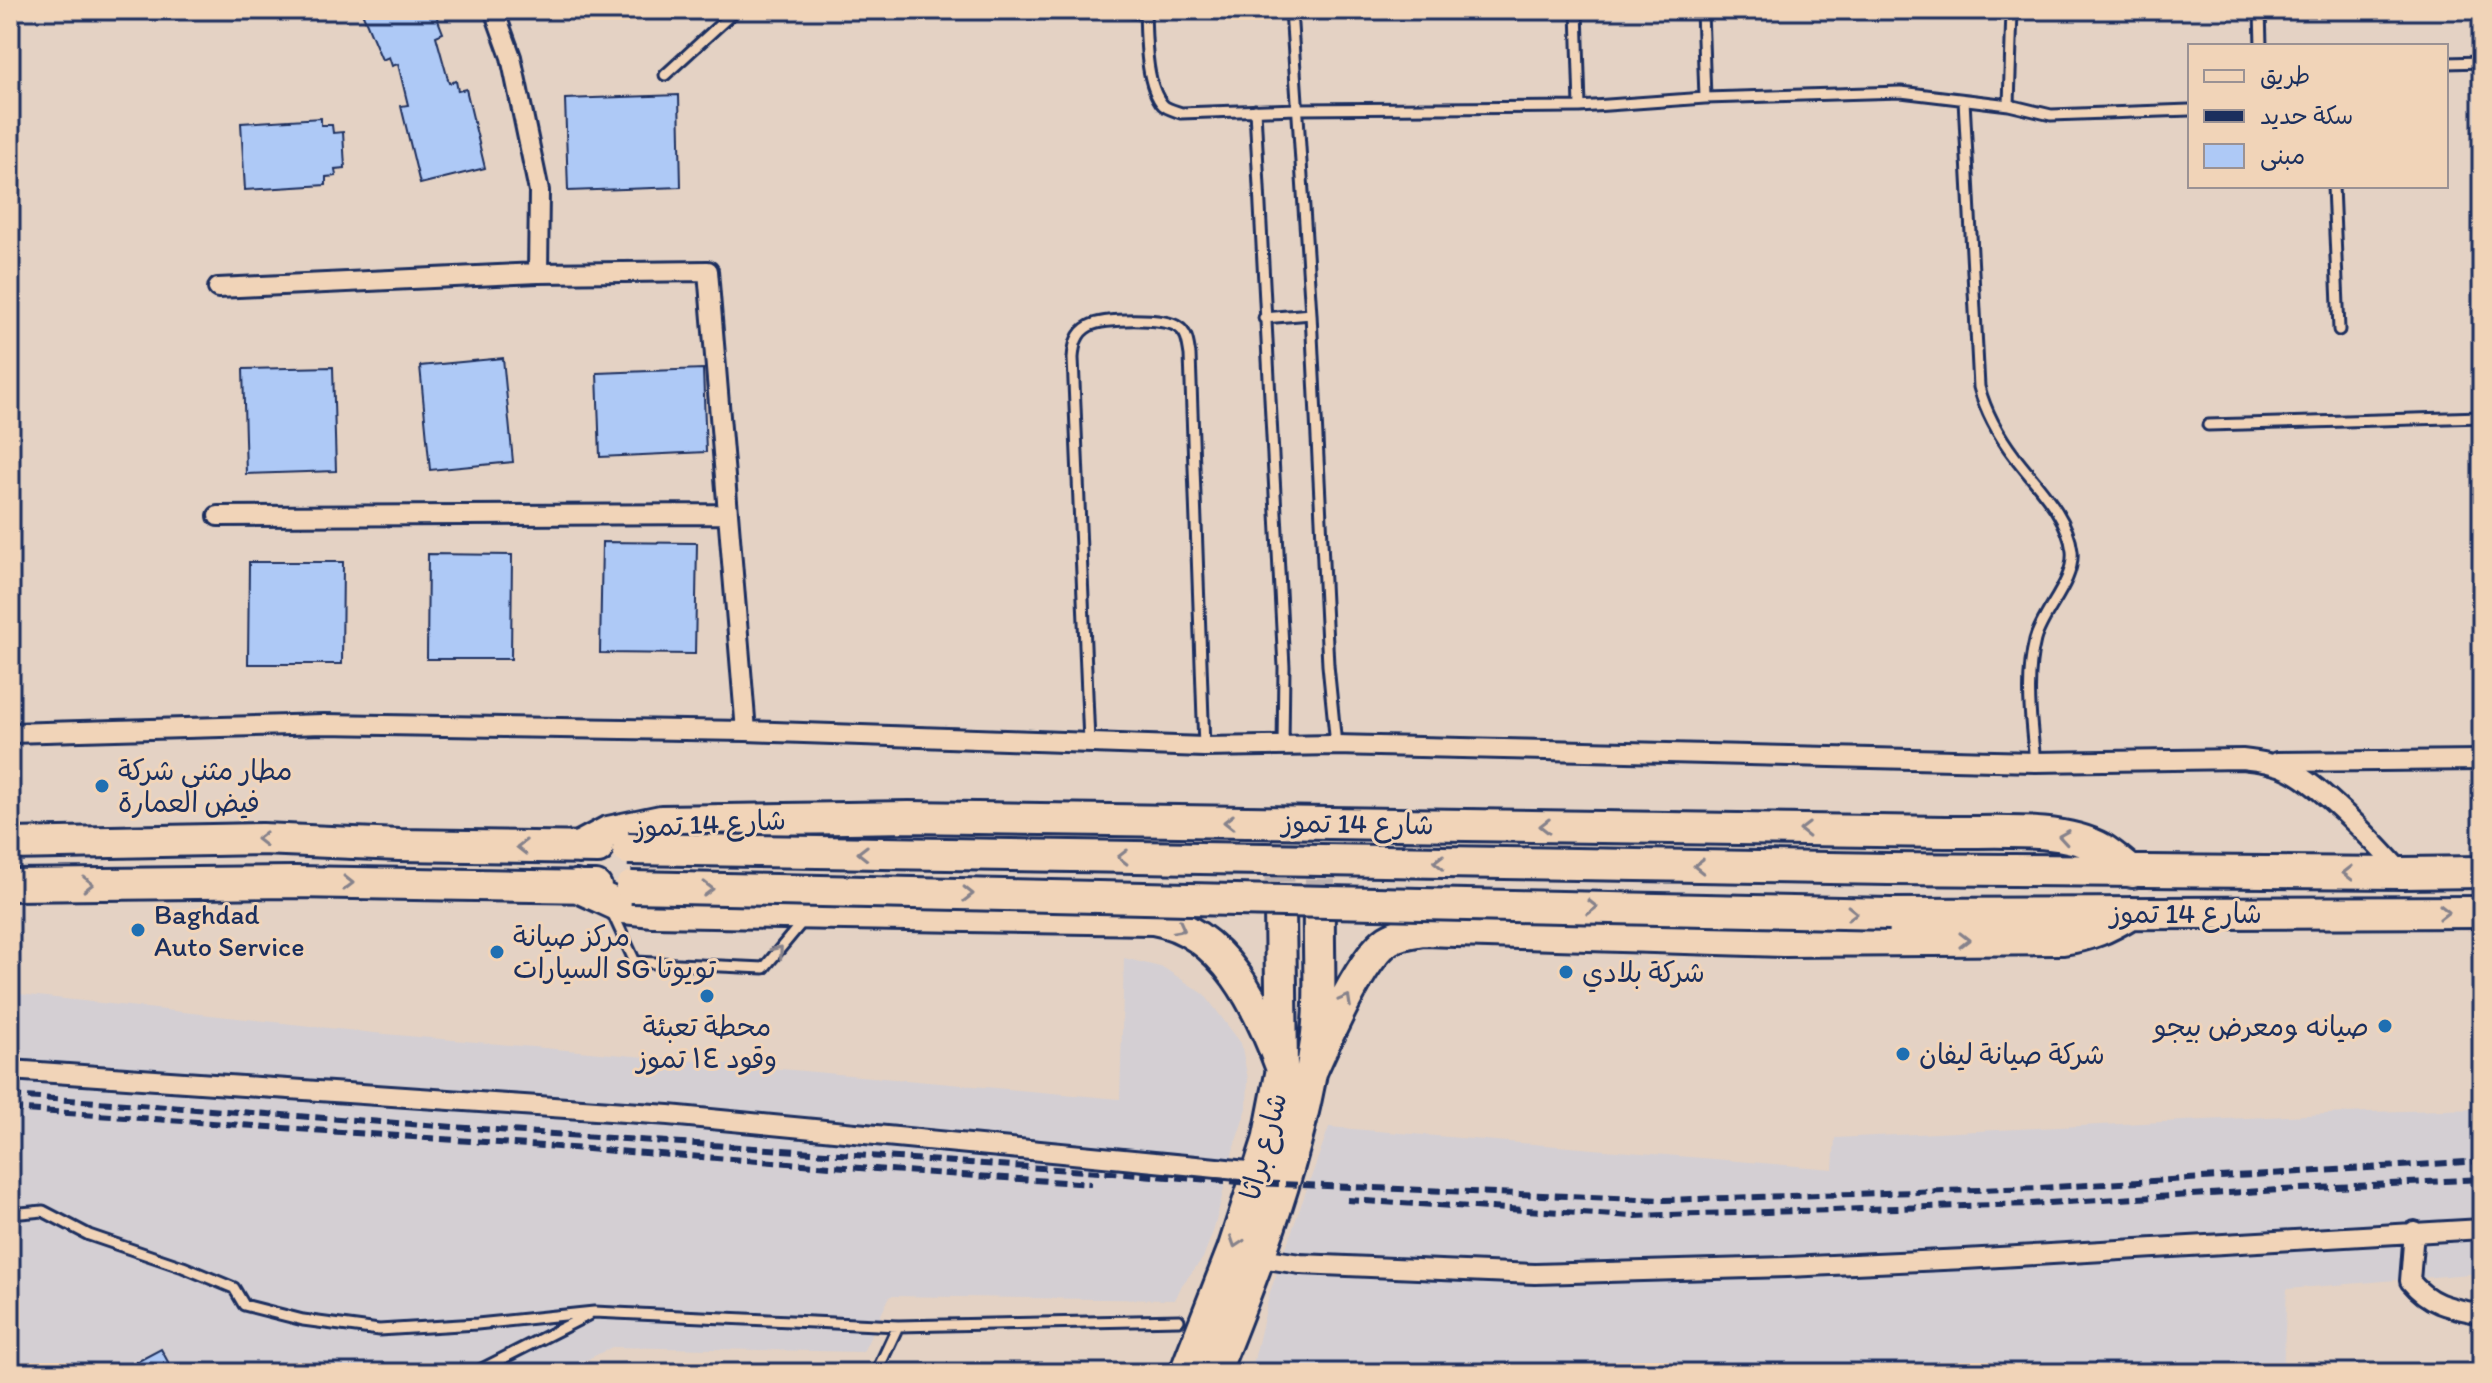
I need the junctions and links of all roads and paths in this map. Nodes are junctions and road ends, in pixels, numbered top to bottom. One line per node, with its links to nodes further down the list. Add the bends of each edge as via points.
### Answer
1 (494, 10): 22 (street, via 511,57 539,191)
2 (736, 10): 13 (lane)
3 (1121, 10): 9 (lane)
4 (1291, 10): 18 (lane)
5 (1577, 10): 17 (lane)
6 (1702, 10): 14 (lane)
7 (2012, 10): 16 (lane)
8 (2260, 10): 10 (lane)
9 (1145, 12): 19 (lane, via 1148,59 1164,106 1181,113)
10 (2261, 44)
11 (2482, 62): 12 (lane)
12 (2448, 63)
13 (665, 75)
14 (1705, 98): 15 (lane, via 1901,92); 17 (lane)
15 (1964, 100): 16 (lane); 38 (lane, via 1979,387 2000,434 2064,525 2072,552 2066,579 2036,639 2030,674)
16 (2009, 105): 20 (lane, via 2051,115)
17 (1580, 107): 18 (lane)
18 (1297, 109): 19 (lane); 24 (lane)
19 (1255, 110): 25 (lane)
20 (2188, 110)
21 (2333, 188): 26 (lane)
22 (538, 273): 23 (street); 29 (street, via 708,271)
23 (218, 288)
24 (1311, 314): 25 (lane); 34 (lane)
25 (1264, 318): 35 (lane, via 1284,667)
26 (2339, 330)
27 (2482, 417): 28 (lane)
28 (2208, 425)
29 (728, 514): 30 (street); 31 (street)
30 (218, 516)
31 (746, 731): 32 (street, via 324,724); 33 (street)
32 (10, 733)
33 (1089, 742): 36 (street); 36 (lane, via 1075,341 1087,327 1103,321 1166,322 1187,338 1190,355)
34 (1336, 745): 35 (street); 38 (street)
35 (1283, 746): 36 (street)
36 (1204, 747)
37 (2482, 760): 39 (street)
38 (2035, 762): 39 (street)
39 (2268, 762): 44 (street, via 2309,781)
40 (10, 844): 41 (main road, شارع 14 تموز, one-way to 40, via 262,839)
41 (578, 848): 42 (main road, شارع 14 تموز, one-way to 41, bridge); 42 (main road, شارع 14 تموز, one-way to 41, via 2102,849 2057,835 1321,838 909,817 661,821 608,832)
42 (2132, 872): 44 (main road, شارع 14 تموز, one-way to 42)
43 (2482, 872): 44 (main road, شارع 14 تموز)
44 (2402, 873)
45 (10, 885): 46 (main road, one-way to 46, via 576,886)
46 (619, 894): 50 (main road, via 624,908 653,911); 50 (lane, one-way to 50, via 635,962 764,968); 51 (main road, شارع 14 تموز, one-way to 51, bridge, via 1890,914)
47 (1280, 908): 53 (main road, شارع براثا)
48 (1319, 909): 53 (main road, شارع براثا, via 1317,1038)
49 (2482, 912): 51 (main road, شارع 14 تموز, one-way to 49)
50 (809, 913): 53 (main road, one-way to 53, via 1168,922 1223,961)
51 (2131, 913): 53 (main road, one-way to 51, via 1385,941 1403,933 1783,941 2062,939 2086,937)
52 (10, 1070): 54 (street, via 669,1115)
53 (1297, 1070): 54 (main road, شارع براثا); 58 (main road, شارع براثا, via 1283,1185)
54 (1258, 1172): 65 (main road, شارع براثا, one-way to 65)
55 (10, 1214): 59 (lane, via 43,1211 89,1235 234,1288 244,1305 303,1320 379,1330)
56 (2482, 1229): 57 (street)
57 (2414, 1231): 58 (street, via 1950,1260 1535,1274); 60 (street, via 2410,1281 2436,1304)
58 (1260, 1258): 66 (main road, شارع براثا)
59 (594, 1312): 62 (lane); 63 (lane)
60 (2482, 1314)
61 (1179, 1320): 62 (lane)
62 (898, 1326): 64 (lane)
63 (474, 1373)
64 (876, 1373)
65 (1185, 1373)
66 (1214, 1373)

